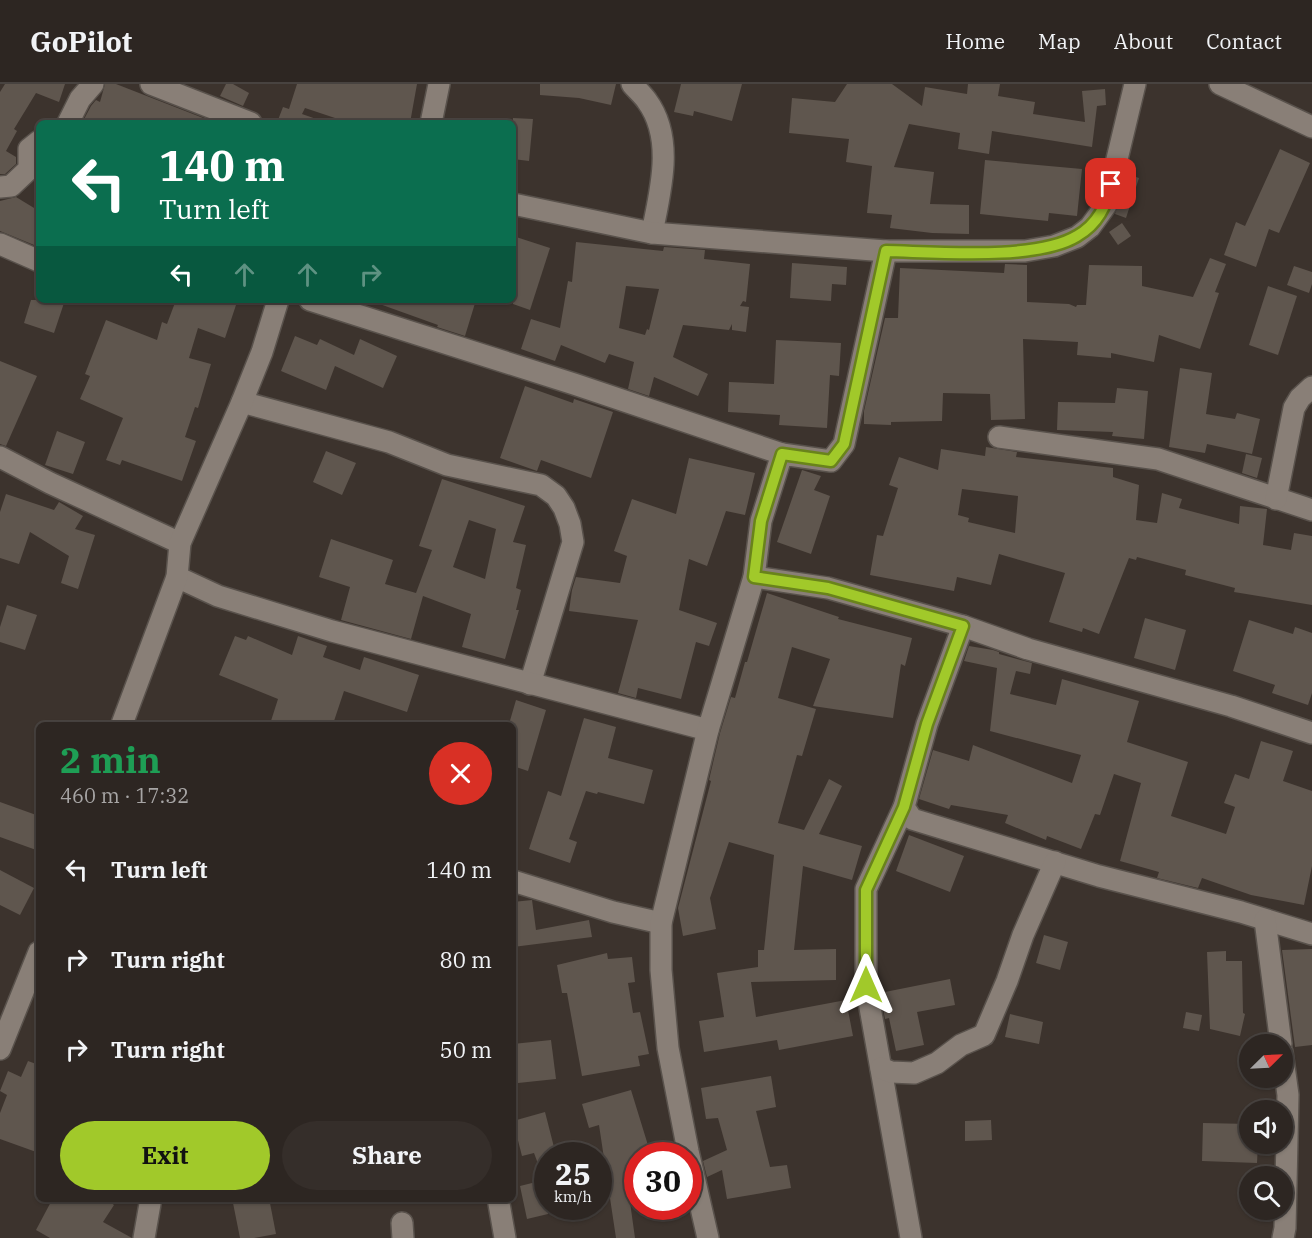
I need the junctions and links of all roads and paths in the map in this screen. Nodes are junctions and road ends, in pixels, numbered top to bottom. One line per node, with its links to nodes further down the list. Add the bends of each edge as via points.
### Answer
1 (93, 84): 8 (street)
2 (151, 84): 7 (street)
3 (439, 84): 10 (street)
4 (632, 84): 15 (street, via 648,102 659,125 664,157)
5 (1135, 84): 17 (street, via 1106,205 1077,237 1025,251)
6 (1220, 84): 11 (street)
7 (176, 89): 9 (street)
8 (70, 120)
9 (244, 120)
10 (432, 120)
11 (1312, 127)
12 (36, 143): 13 (street, via 29,149 28,169 11,186)
13 (0, 187)
14 (516, 205): 15 (street)
15 (652, 233): 17 (street)
16 (0, 244): 18 (street)
17 (886, 251): 24 (street, via 844,444 831,461)
18 (36, 260)
19 (277, 303): 22 (street)
20 (319, 303): 24 (street)
21 (1312, 387): 26 (street, via 1294,408)
22 (242, 402): 28 (street); 32 (street, via 389,442 447,465 541,485 556,496 570,524 573,542)
23 (999, 437): 26 (street, via 1158,459)
24 (782, 454): 30 (street, via 761,521)
25 (0, 457): 28 (street)
26 (1276, 499): 27 (street)
27 (1312, 510)
28 (180, 543): 29 (street)
29 (177, 577): 32 (street, via 218,596 332,632); 33 (street)
30 (754, 577): 31 (street, via 828,588); 34 (street)
31 (963, 626): 35 (street); 36 (street, via 927,724)
32 (530, 684): 34 (street)
33 (123, 722)
34 (708, 730): 40 (street)
35 (1312, 733)
36 (904, 807): 37 (street, via 912,819); 45 (street, via 866,890 866,985)
37 (1055, 862): 39 (street); 45 (street, via 984,1035 914,1073)
38 (516, 882): 40 (street)
39 (1265, 920): 41 (street); 43 (street)
40 (661, 923): 51 (street, via 668,1048)
41 (1312, 934)
42 (36, 959): 44 (street)
43 (1280, 1034)
44 (0, 1049)
45 (881, 1068): 52 (street)
46 (1287, 1088): 53 (street)
47 (150, 1202): 49 (street)
48 (499, 1202): 50 (street)
49 (144, 1238)
50 (505, 1238)
51 (708, 1238)
52 (911, 1238)
53 (1284, 1238)

